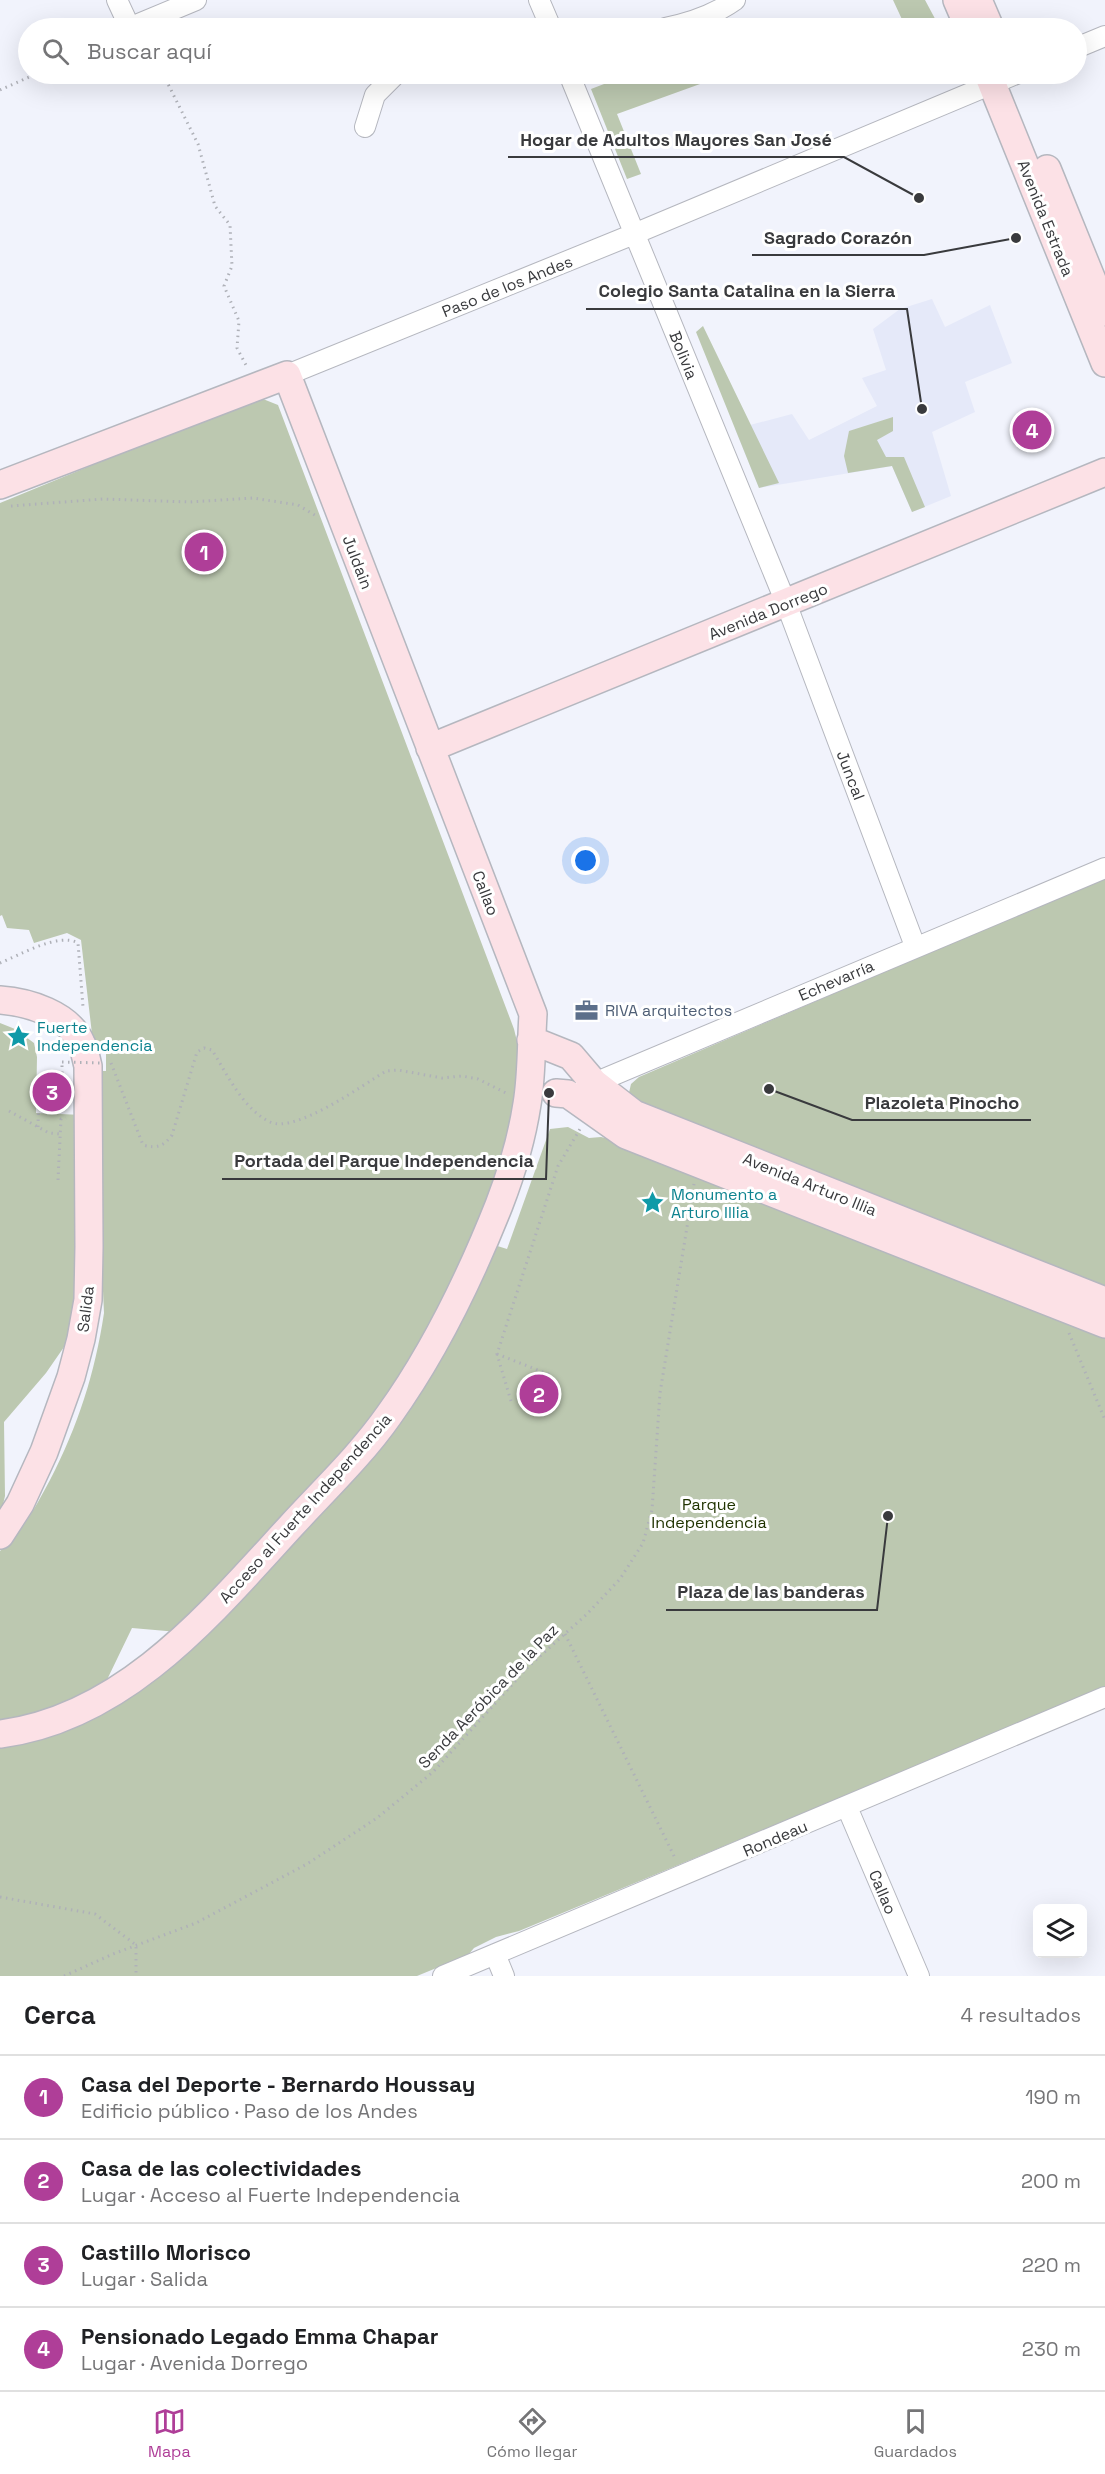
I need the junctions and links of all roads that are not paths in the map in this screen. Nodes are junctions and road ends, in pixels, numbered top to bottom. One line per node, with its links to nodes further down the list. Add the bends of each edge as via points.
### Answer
1 (117, 0): 7 (street)
2 (196, 0): 8 (street)
3 (539, 0): 9 (street)
4 (735, 0): 10 (street)
5 (957, 0): 11 (street)
6 (978, 0): 12 (street)
7 (125, 18)
8 (153, 18)
9 (547, 18)
10 (701, 18)
11 (965, 18)
12 (986, 18)
13 (1105, 36): 14 (street)
14 (1087, 44)
15 (386, 84): 20 (street, via 375,95)
16 (573, 84): 21 (street, Bolivia)
17 (984, 84): 21 (street, Paso de los Andes)
18 (1006, 84): 22 (street, Avenida Estrada)
19 (1006, 84): 23 (street, Avenida Estrada)
20 (365, 127)
21 (634, 234): 24 (street, Paso de los Andes); 27 (street, Bolivia)
22 (1105, 312)
23 (1105, 363)
24 (286, 375): 26 (street, Paso de los Andes); 28 (street, Juldain)
25 (1105, 472): 27 (street, Avenida Dorrego)
26 (0, 485)
27 (786, 603): 28 (street, Avenida Dorrego); 30 (street, Juncal)
28 (430, 748): 32 (street, Callao, via 533,1014)
29 (1105, 868): 30 (street, Echevarría)
30 (915, 946): 33 (street, Echevarría)
31 (0, 1000): 37 (street, Salida, via 39,1007 59,1020 81,1042 90,1063 88,1300 81,1339 44,1452 20,1504)
32 (531, 1040): 33 (street, Avenida Arturo Illia, via 571,1056); 34 (street, Acceso al Fuerte Independencia)
33 (594, 1083): 34 (street, Echevarría); 35 (street, Avenida Arturo Illia, via 634,1114)
34 (544, 1095): 36 (street, Avenida Arturo Illia, via 626,1135); 39 (street, Acceso al Fuerte Independencia, via 464,1286 388,1416 196,1628 162,1656 86,1707)
35 (1105, 1301)
36 (1105, 1324)
37 (0, 1535)
38 (1105, 1697): 40 (street, Rondeau)
39 (0, 1734)
40 (847, 1808): 41 (street, Rondeau); 44 (street, Callao)
41 (495, 1954): 42 (street, Rondeau); 43 (street)
42 (443, 1976)
43 (504, 1976)
44 (919, 1976)

